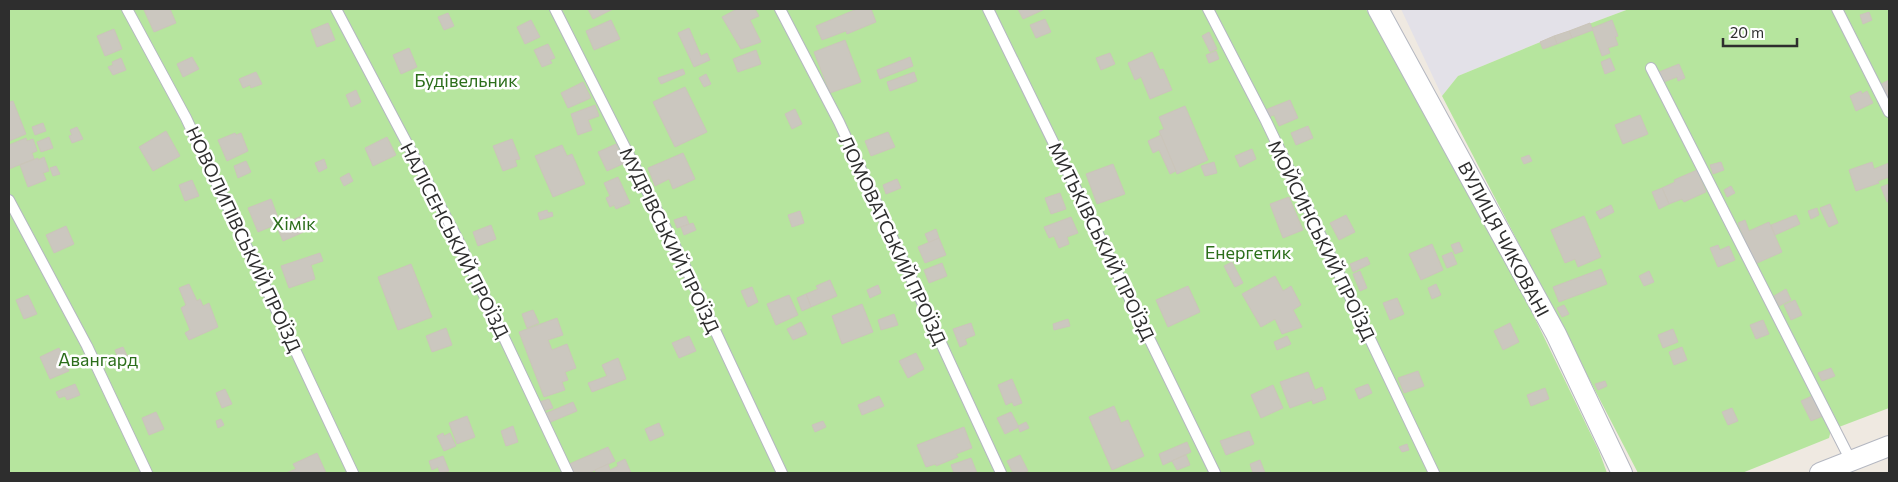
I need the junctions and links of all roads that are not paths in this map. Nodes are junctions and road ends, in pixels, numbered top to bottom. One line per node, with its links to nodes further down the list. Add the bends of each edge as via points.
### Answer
1 (127, 9): 15 (lane, НОВОЛИПІВСЬКИЙ ПРОЇЗД, via 186,118)
2 (336, 9): 16 (lane, НАЛІСЕНСЬКИЙ ПРОЇЗД, via 457,238)
3 (555, 9): 17 (lane, МУДРІВСЬКИЙ ПРОЇЗД, via 682,260)
4 (780, 9): 18 (lane, ЛОМОВАТСЬКИЙ ПРОЇЗД, via 839,122)
5 (988, 9): 19 (lane, МИТЬКІВСЬКИЙ ПРОЇЗД)
6 (1208, 9): 20 (lane, МОЙСИНСЬКИЙ ПРОЇЗД, via 1266,121)
7 (1378, 9): 21 (street, ВУЛИЦЯ ЧИКОВАНІ, via 1556,334)
8 (1837, 9): 10 (lane)
9 (1651, 68): 13 (lane)
10 (1889, 112)
11 (9, 200): 14 (lane, via 87,346)
12 (1889, 446): 13 (street)
13 (1851, 461): 22 (street)
14 (147, 473)
15 (353, 473)
16 (568, 473)
17 (782, 473)
18 (1001, 473)
19 (1215, 473)
20 (1434, 473)
21 (1622, 473)
22 (1820, 473)

